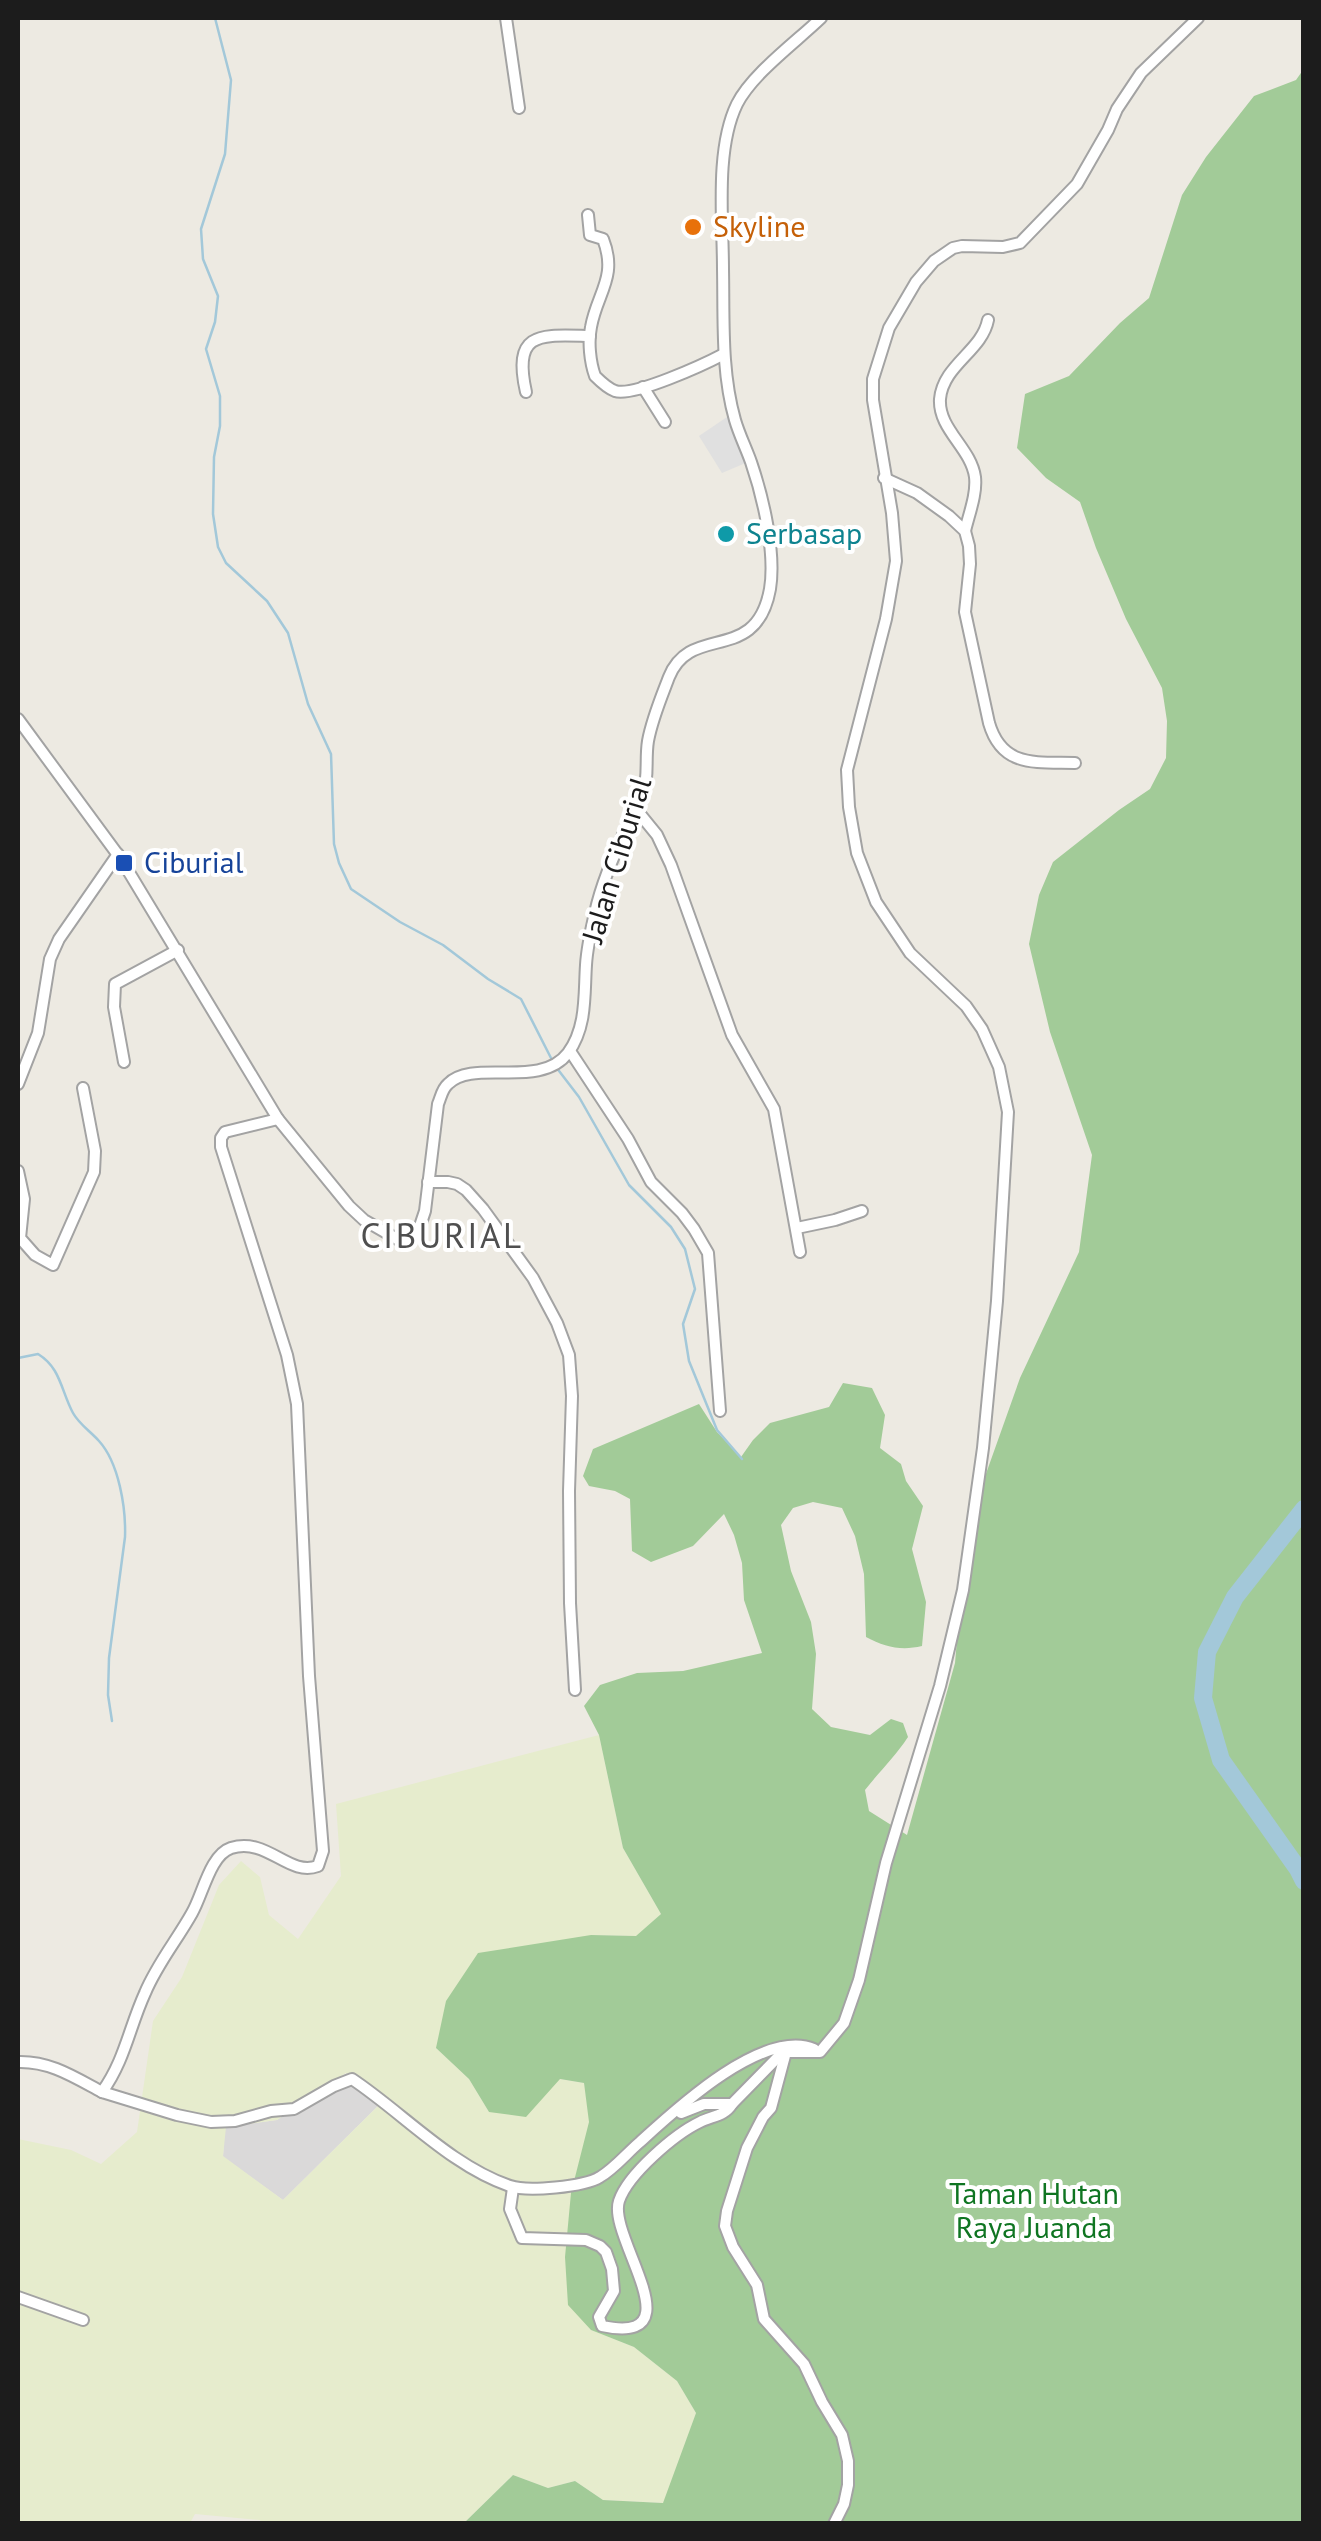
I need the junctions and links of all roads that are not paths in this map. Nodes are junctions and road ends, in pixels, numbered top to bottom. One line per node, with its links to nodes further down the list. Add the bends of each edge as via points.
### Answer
1 (506, 18): 4 (street)
2 (821, 18): 8 (street, Jalan Ciburial, via 738,100 728,130)
3 (1198, 18): 12 (street, via 1134,82 1077,184 1027,236 1012,246 954,248 916,282 890,328 873,379)
4 (518, 108)
5 (588, 215): 7 (street, via 590,235 603,239 608,263)
6 (988, 320): 13 (street, via 941,392 942,418 975,477)
7 (590, 336): 9 (street, via 600,381 620,392); 10 (street, via 530,342 523,354)
8 (724, 354): 9 (street); 16 (street, Jalan Ciburial, via 734,418 760,494 770,586 746,633 693,649 673,667)
9 (643, 387): 11 (street)
10 (526, 392)
11 (664, 422)
12 (884, 478): 13 (street, via 917,493); 32 (street, via 895,578 847,770 857,853 876,902 910,953 982,1030 999,1067 1008,1131 983,1448 963,1590 858,1980 844,2023)
13 (964, 531): 15 (street, via 970,546 965,612 993,736 1007,754 1026,762)
14 (18, 719): 17 (street)
15 (1075, 764)
16 (634, 808): 19 (street, Jalan Ciburial, via 596,909 583,1021); 27 (street, via 671,865 732,1035 774,1109)
17 (118, 854): 18 (street); 21 (street, via 59,939 38,1033)
18 (178, 950): 20 (street, via 115,984); 23 (street)
19 (570, 1050): 25 (street, via 529,1072 450,1080 438,1104); 29 (street, via 651,1182 705,1246)
20 (124, 1062)
21 (18, 1084)
22 (83, 1088): 24 (street, via 94,1172 53,1265 20,1238 24,1199)
23 (278, 1119): 25 (street, via 349,1206 397,1239 419,1232); 34 (street, via 225,1132 221,1147 298,1404 322,1860 310,1869 249,1846 218,1856 147,1987 122,2059)
24 (18, 1172)
25 (428, 1182): 30 (street, via 457,1184 483,1209 533,1278 569,1355)
26 (862, 1211): 27 (street)
27 (796, 1228): 28 (street)
28 (800, 1252)
29 (720, 1411)
30 (575, 1690)
31 (786, 2052): 32 (street); 35 (street); 40 (street, via 771,2108 747,2148 725,2226 756,2285 764,2319 804,2364 842,2436 848,2485)
32 (820, 2052): 36 (street, via 787,2045 737,2064)
33 (18, 2062): 34 (street, via 57,2068)
34 (102, 2092): 37 (street, via 210,2122 235,2121 294,2109 352,2079 474,2169)
35 (732, 2104): 36 (street, via 704,2104); 37 (street, via 672,2138 620,2198 620,2229 648,2310 628,2329 602,2326 599,2317 614,2291 606,2252 586,2240 522,2238 510,2209)
36 (666, 2119): 37 (street, via 600,2177)
37 (514, 2188)
38 (18, 2297): 39 (street)
39 (83, 2320)
40 (834, 2524)

